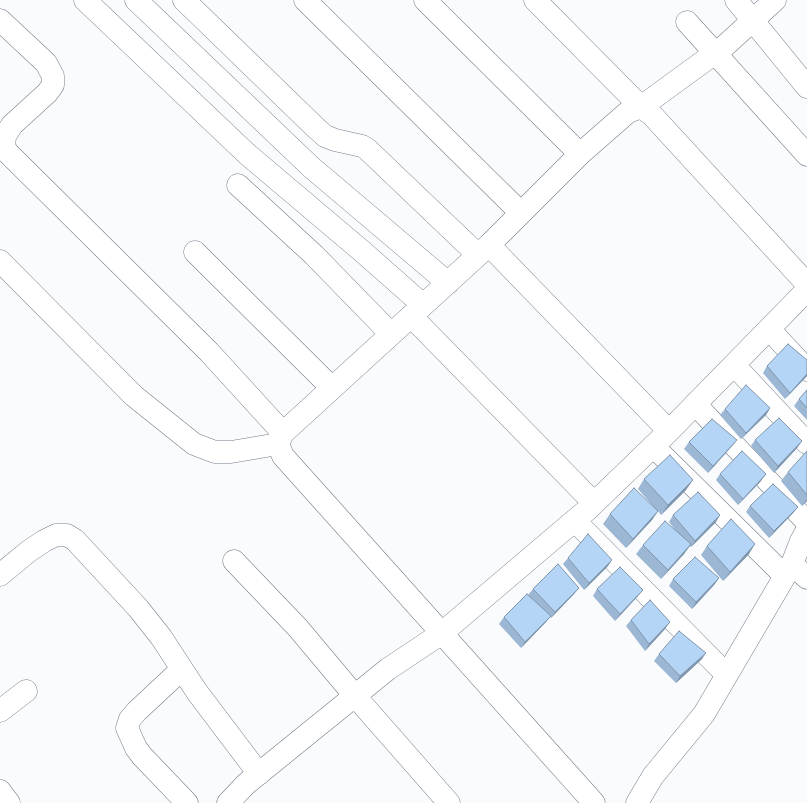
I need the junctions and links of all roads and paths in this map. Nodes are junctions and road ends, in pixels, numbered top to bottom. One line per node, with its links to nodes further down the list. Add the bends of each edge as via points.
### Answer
1 (85, 0): 25 (street, via 247,154 363,252)
2 (136, 0): 22 (street, via 310,167)
3 (184, 0): 19 (street, via 325,136 367,149)
4 (305, 0): 18 (street)
5 (425, 0): 15 (street)
6 (534, 0): 14 (street)
7 (736, 0): 10 (street)
8 (774, 0): 10 (street)
9 (0, 20): 33 (street, via 46,63 53,76 53,85 47,93 12,125 5,136 4,147 8,153 209,352)
10 (752, 20): 12 (street); 13 (street)
11 (687, 22): 12 (street)
12 (715, 53): 14 (street); 16 (street)
13 (807, 87)
14 (641, 107): 15 (street, via 628,112); 23 (street, via 652,115)
15 (580, 154): 18 (street)
16 (807, 155)
17 (238, 185): 27 (street, via 314,255)
18 (521, 213): 19 (street)
19 (484, 250): 22 (street); 32 (street)
20 (195, 252): 30 (street)
21 (0, 261): 33 (street, via 134,396 194,444 215,452 231,452)
22 (448, 283): 25 (street)
23 (807, 284)
24 (807, 290): 26 (street)
25 (417, 311): 27 (street); 36 (street)
26 (769, 329): 28 (street); 29 (street)
27 (391, 334): 30 (street)
28 (734, 365): 31 (street); 34 (street)
29 (807, 370)
30 (332, 388): 33 (street)
31 (695, 404): 32 (street); 38 (street)
32 (669, 431): 35 (street)
33 (280, 439): 43 (street, via 283,456)
34 (807, 443)
35 (653, 446): 36 (street); 41 (street)
36 (594, 503): 37 (street)
37 (575, 520): 43 (street); 45 (street)
38 (807, 522)
39 (807, 530): 41 (street, via 800,541)
40 (234, 561): 47 (street, via 298,628)
41 (794, 573): 45 (street)
42 (0, 574): 44 (street, via 44,541 67,535 75,540 138,608)
43 (442, 633): 47 (street, via 388,669); 55 (street)
44 (182, 669): 49 (street); 52 (street, via 137,711 127,728 142,756)
45 (727, 675): 56 (street, via 704,714 653,776)
46 (26, 691): 48 (street)
47 (355, 696): 49 (street); 54 (street)
48 (0, 711)
49 (259, 774): 53 (street)
50 (0, 791): 51 (street)
51 (9, 803)
52 (187, 803)
53 (228, 803)
54 (449, 803)
55 (594, 803)
56 (637, 803)

